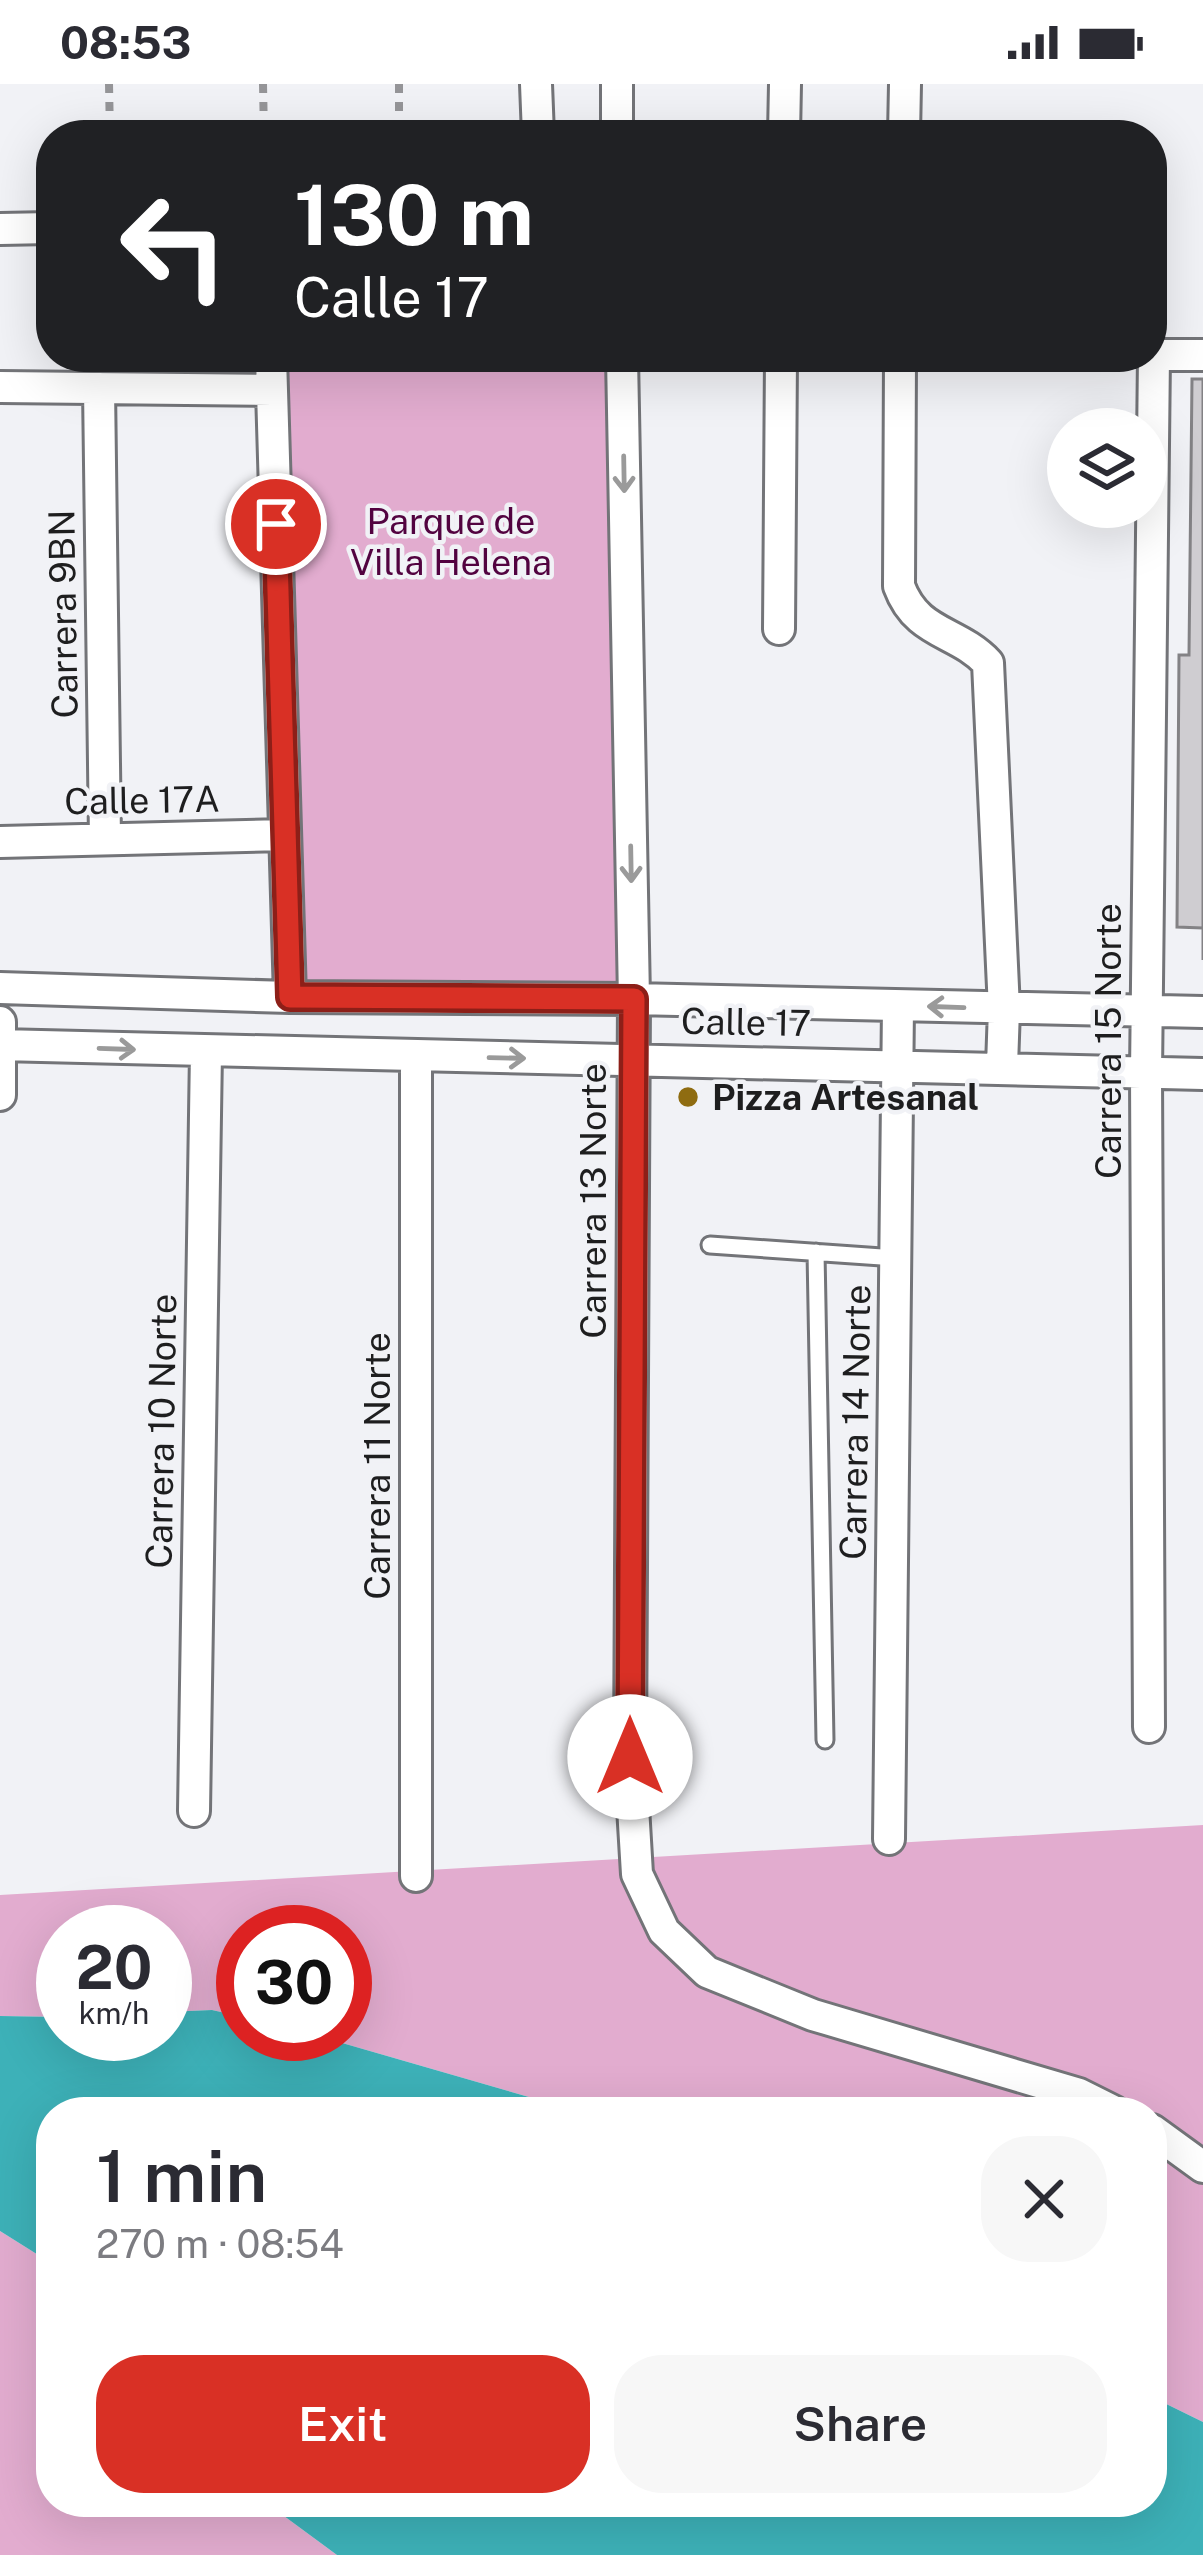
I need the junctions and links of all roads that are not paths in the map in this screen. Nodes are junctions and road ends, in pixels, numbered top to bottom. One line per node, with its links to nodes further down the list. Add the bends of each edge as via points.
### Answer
1 (536, 84): 5 (street)
2 (616, 84): 6 (street)
3 (785, 84): 7 (street)
4 (905, 84): 8 (street)
5 (537, 120)
6 (617, 120)
7 (784, 120)
8 (904, 120)
9 (36, 228): 10 (street)
10 (0, 229)
11 (1167, 356): 12 (street)
12 (1203, 356)
13 (271, 372): 20 (street)
14 (622, 372): 27 (street, Carrera 13 Norte, one-way to 27)
15 (781, 372): 21 (street)
16 (900, 372): 29 (street, via 899,586 916,619 988,664)
17 (1154, 372): 30 (street, Carrera 15 Norte)
18 (0, 387): 19 (street)
19 (99, 388): 20 (street); 23 (street, Carrera 9BN)
20 (272, 390): 22 (street)
21 (778, 629)
22 (285, 835): 23 (street, Calle 17A); 26 (street)
23 (105, 839): 24 (street, Calle 17A)
24 (0, 842)
25 (0, 988): 26 (street, Calle 17)
26 (290, 997): 27 (street, Calle 17)
27 (634, 999): 28 (street, Calle 17); 36 (street, Carrera 13 Norte)
28 (898, 1006): 29 (street, Calle 17, one-way to 28); 37 (street, Carrera 14 Norte)
29 (1004, 1009): 30 (street, Calle 17); 38 (street)
30 (1147, 1011): 31 (street, Calle 17); 40 (street, Carrera 15 Norte)
31 (1203, 1012)
32 (0, 1022): 33 (street)
33 (1, 1045): 34 (street, Calle 17, one-way to 34); 41 (street)
34 (206, 1052): 35 (street, Calle 17); 47 (street, Carrera 10 Norte)
35 (416, 1057): 36 (street, Calle 17, one-way to 36); 49 (street, Carrera 11 Norte)
36 (633, 1059): 37 (street, Calle 17); 50 (street, Carrera 13 Norte, via 630,1757 637,1874 664,1931 707,1972 813,2015)
37 (898, 1064): 38 (street, Calle 17); 44 (street, Carrera 14 Norte)
38 (1002, 1066): 40 (street, Calle 17)
39 (1203, 1073): 40 (street, Calle 17)
40 (1146, 1074): 45 (street, Carrera 15 Norte)
41 (0, 1095)
42 (710, 1245): 43 (lane)
43 (816, 1252): 44 (lane); 46 (lane)
44 (896, 1258): 48 (street, Carrera 14 Norte)
45 (1149, 1727)
46 (825, 1740)
47 (194, 1811)
48 (889, 1839)
49 (416, 1876)
50 (1085, 2097)
51 (1167, 2141): 52 (street)
52 (1203, 2168)

